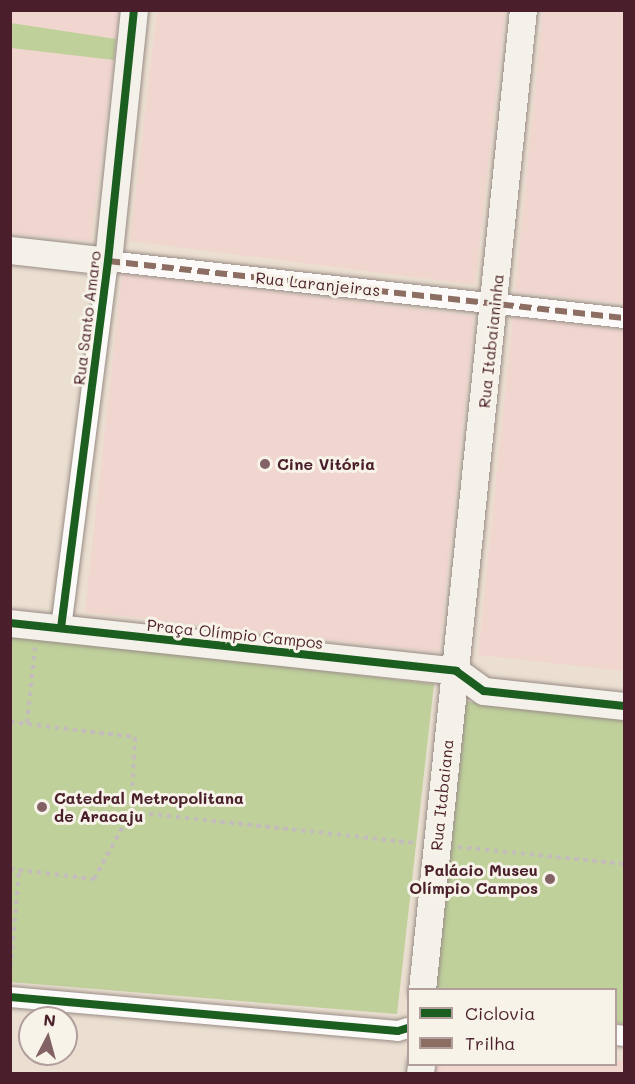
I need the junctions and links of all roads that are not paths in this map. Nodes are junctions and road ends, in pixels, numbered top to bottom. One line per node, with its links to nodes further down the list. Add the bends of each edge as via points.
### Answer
1 (134, 10): 4 (main road, Rua Santo Amaro)
2 (523, 10): 5 (main road, Rua Itabaianinha)
3 (10, 250): 4 (main road, Rua Laranjeiras)
4 (108, 261): 5 (street, Rua Laranjeiras); 8 (street, Rua Santo Amaro)
5 (495, 304): 6 (street, Rua Laranjeiras); 9 (main road, Rua Itabaianinha)
6 (624, 318)
7 (10, 623): 8 (main road, Praça Olímpio Campos)
8 (49, 627): 9 (main road, Praça Olímpio Campos)
9 (456, 671): 10 (main road, via 484,692); 11 (main road, Rua Itabaiana)
10 (624, 706)
11 (422, 988)
12 (10, 997): 13 (street, via 398,1031)
13 (407, 1028)

